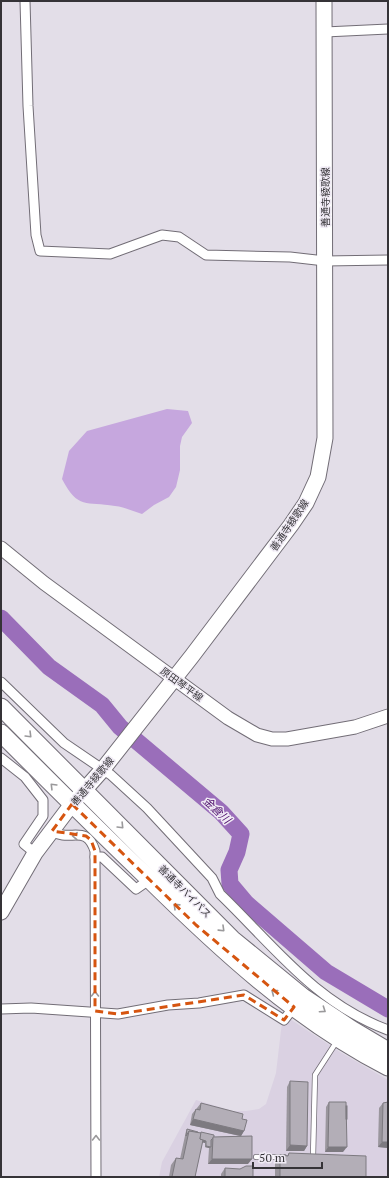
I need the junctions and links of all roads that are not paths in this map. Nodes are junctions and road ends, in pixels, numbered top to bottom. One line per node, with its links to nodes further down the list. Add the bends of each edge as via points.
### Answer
1 (25, 1): 6 (street, via 28,106 36,235 40,251 110,254 170,234 190,243 206,256 290,257)
2 (324, 1): 4 (main road, 善通寺綾歌線)
3 (388, 29): 4 (street)
4 (324, 32): 6 (main road, 善通寺綾歌線)
5 (388, 260): 6 (street)
6 (325, 261): 8 (main road, 善通寺綾歌線, via 325,438 318,478 306,503 291,525)
7 (1, 548): 8 (main road, 原田琴平線, via 44,583)
8 (174, 678): 11 (main road, 原田琴平線, via 246,730 272,739 287,739 355,727); 14 (main road, 善通寺綾歌線)
9 (1, 682): 14 (street, via 64,743)
10 (1, 707): 15 (highway, 善通寺バイパス, one-way to 15)
11 (388, 716)
12 (1, 733): 16 (highway, 善通寺バイパス, one-way to 12)
13 (1, 758): 18 (street, via 25,777 43,800 43,816 24,844)
14 (106, 766): 15 (main road, 善通寺綾歌線); 25 (street, via 212,878 220,894 314,988 353,1015)
15 (85, 790): 16 (main road, 善通寺綾歌線); 27 (highway, 善通寺バイパス, one-way to 27, via 232,939 303,997)
16 (72, 804): 17 (main road, 善通寺綾歌線); 20 (highway, 善通寺バイパス)
17 (52, 831): 18 (main road, 善通寺綾歌線); 19 (street, one-way to 17, via 91,840 86,836 62,835)
18 (35, 853): 21 (main road, 善通寺綾歌線)
19 (95, 857): 20 (street, via 102,857 136,889); 24 (street, one-way to 19)
20 (149, 880): 22 (highway, 善通寺バイパス, one-way to 20, via 222,949)
21 (1, 912)
22 (294, 1007): 24 (street, via 284,1020 244,994 118,1014); 26 (highway, 善通寺バイパス)
23 (1, 1009): 24 (street)
24 (95, 1011): 34 (street, one-way to 24)
25 (388, 1030)
26 (339, 1038): 28 (highway, 善通寺バイパス); 32 (lane, via 315,1075)
27 (388, 1051)
28 (388, 1068)
29 (256, 1157): 30 (lane)
30 (292, 1157)
31 (306, 1157): 32 (lane)
32 (313, 1157): 33 (lane)
33 (321, 1158)
34 (96, 1177)

